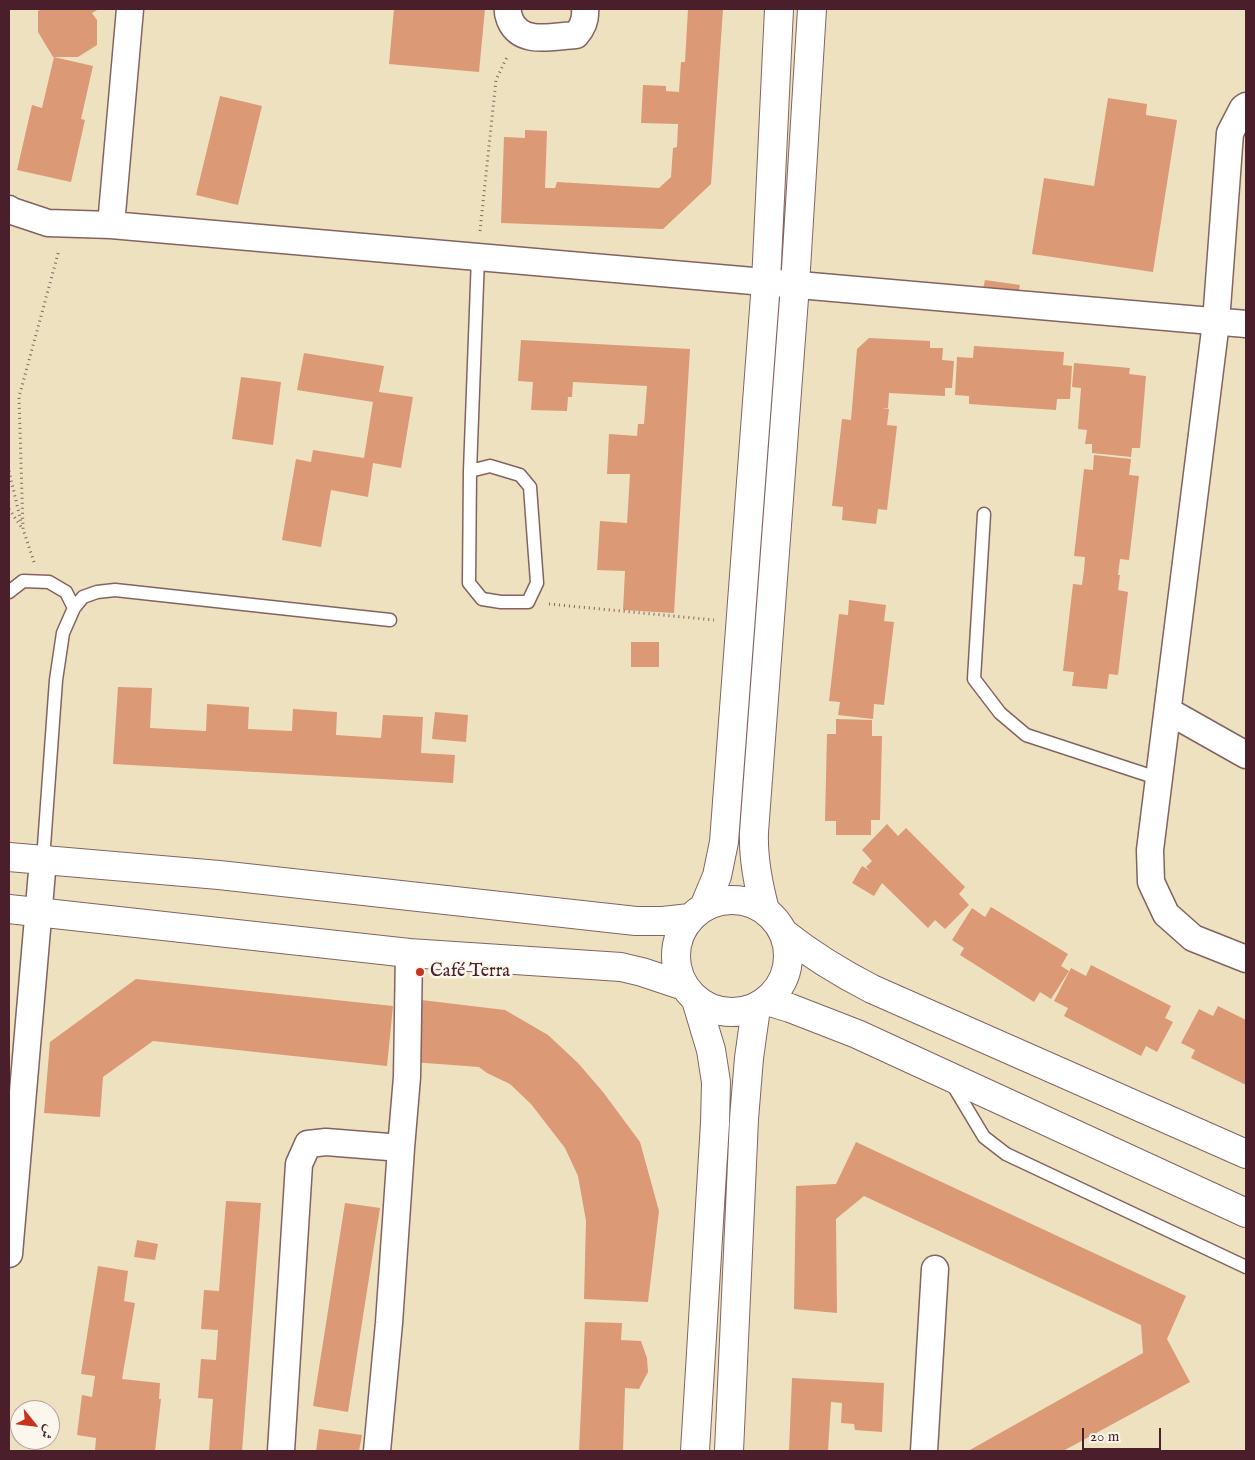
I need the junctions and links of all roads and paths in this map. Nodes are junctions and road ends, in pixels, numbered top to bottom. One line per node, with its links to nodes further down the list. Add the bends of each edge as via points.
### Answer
1 (130, 9): 10 (street)
2 (508, 9): 6 (street, via 513,27)
3 (585, 9): 6 (street, via 586,18 576,35 530,38)
4 (780, 9): 12 (main road)
5 (812, 9): 13 (main road)
6 (518, 32): 11 (path, via 496,80)
7 (1246, 106): 14 (street, via 1230,133)
8 (9, 209): 9 (street, via 48,223)
9 (66, 223): 10 (street); 20 (path, via 19,397)
10 (111, 225): 11 (street)
11 (478, 257): 12 (street); 17 (lane)
12 (766, 282): 13 (street); 26 (main road)
13 (795, 284): 14 (street); 33 (main road, via 754,832 755,863)
14 (1216, 322): 15 (street); 27 (street)
15 (1246, 324)
16 (9, 471): 20 (path)
17 (470, 471): 23 (lane, via 469,583 482,599); 23 (lane, via 490,466 520,475 530,487 537,583)
18 (9, 509): 20 (path)
19 (984, 514): 29 (lane, via 974,679 1000,713 1026,734)
20 (23, 529): 21 (path)
21 (40, 582): 22 (lane, via 23,581); 24 (lane, via 49,582 66,592)
22 (9, 592)
23 (528, 602): 26 (path)
24 (74, 608): 25 (lane, via 83,597 115,590); 31 (lane, via 63,633 56,680)
25 (390, 620)
26 (740, 622): 35 (main road, via 724,842 717,876)
27 (1168, 711): 28 (street); 29 (street)
28 (1246, 755)
29 (1160, 779): 38 (street, via 1150,850 1151,882 1166,914 1194,938)
30 (9, 857): 31 (main road)
31 (43, 860): 34 (street); 35 (main road, via 219,875 636,921 663,921)
32 (9, 909): 34 (main road)
33 (765, 910): 35 (main road, via 735,900 719,901); 36 (main road, via 777,920)
34 (39, 912): 37 (main road); 45 (street)
35 (697, 913): 39 (main road, via 680,934 676,952 677,969)
36 (785, 934): 40 (main road, via 789,952 788,971 780,988); 43 (main road, via 812,956 872,989)
37 (409, 953): 39 (main road, via 621,967 649,974); 42 (street, via 407,1077)
38 (1246, 959)
39 (690, 993): 40 (main road, via 714,1011 735,1013); 50 (main road, via 711,1050 716,1082)
40 (761, 1005): 41 (main road, via 798,1011); 51 (main road, via 749,1058 745,1109)
41 (948, 1075): 44 (main road); 46 (lane, via 984,1137 1006,1154)
42 (401, 1148): 48 (street, via 326,1142 308,1144 299,1164); 49 (street)
43 (1246, 1154)
44 (1246, 1213)
45 (9, 1254)
46 (1246, 1267)
47 (936, 1269): 52 (street)
48 (281, 1451)
49 (377, 1451)
50 (695, 1451)
51 (730, 1451)
52 (924, 1451)

